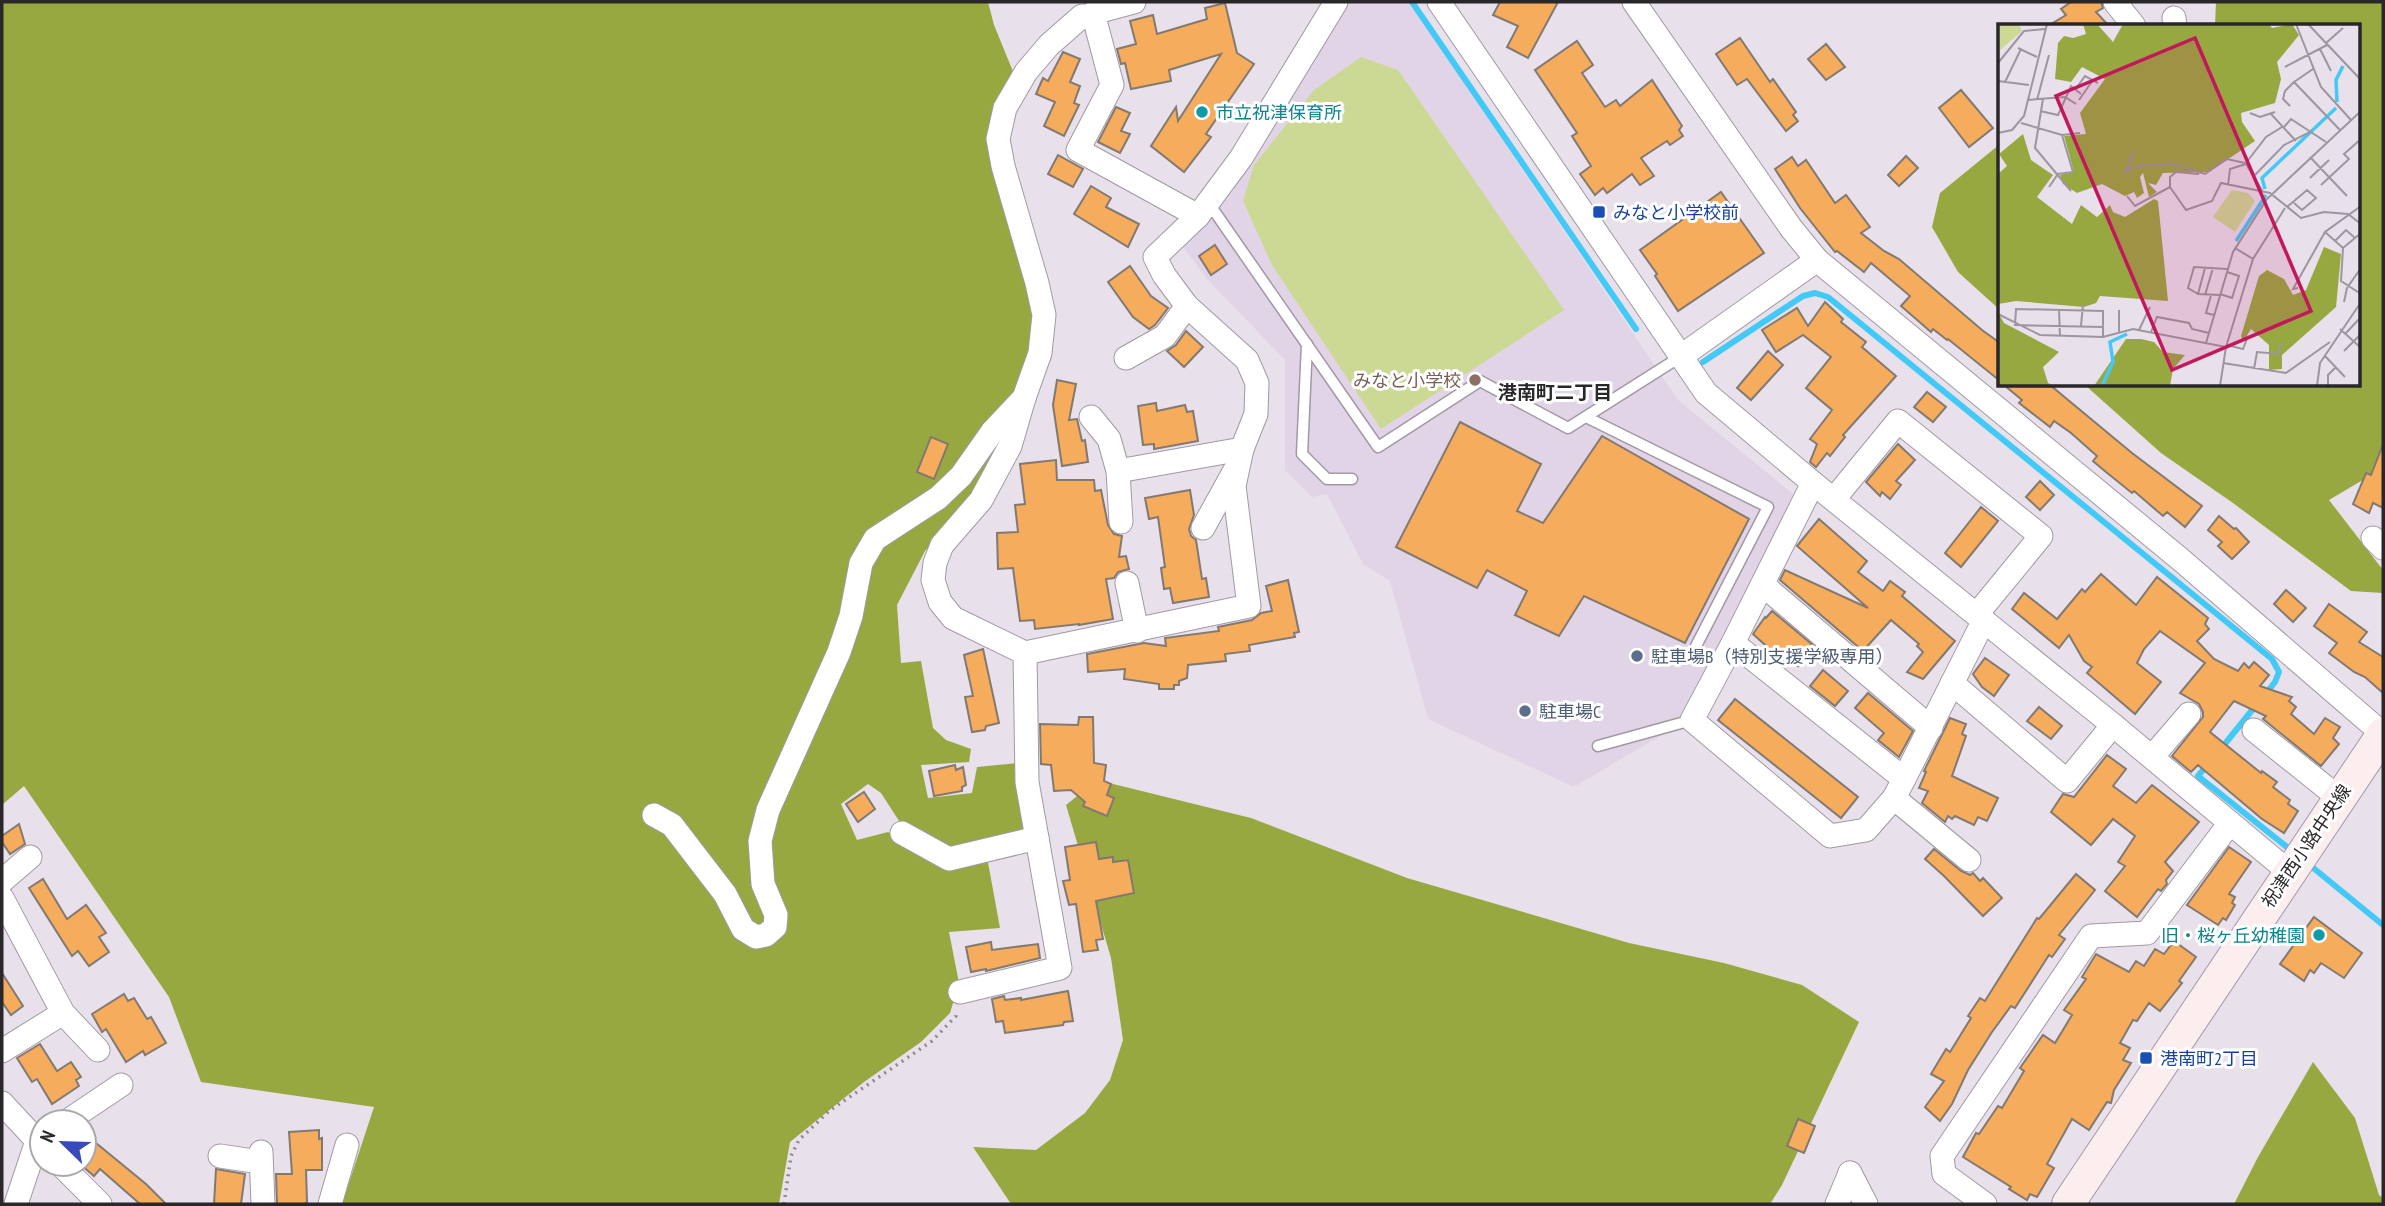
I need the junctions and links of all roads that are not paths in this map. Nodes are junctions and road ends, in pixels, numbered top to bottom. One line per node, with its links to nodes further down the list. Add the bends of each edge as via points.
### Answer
1 (1134, 2): 6 (street)
2 (1336, 2): 8 (street, via 1241,158)
3 (1439, 2): 12 (street)
4 (1634, 2): 9 (street)
5 (2115, 2): 7 (street)
6 (1084, 10): 8 (street, via 1112,85 1078,150); 14 (street, via 1026,72 1005,108 998,139 1044,315 1040,352)
7 (2132, 24)
8 (1203, 209): 10 (street, via 1155,257); 11 (lane)
9 (1817, 260): 12 (street); 34 (street)
10 (1187, 306): 13 (street, via 1165,336); 17 (street, via 1247,360 1257,383 1256,414)
11 (1307, 344): 16 (lane, via 1378,447 1480,381 1568,428); 19 (lane, via 1302,454 1327,479)
12 (1681, 357): 16 (lane); 20 (street, via 1706,393)
13 (1126, 358)
14 (1024, 398): 30 (street, via 1010,446 981,500 942,545 933,580 940,603 953,618); 42 (street, via 992,432 961,477 938,498 875,539 860,563 839,652 768,810 760,841 763,884 776,915 775,927 756,937 743,929 726,894 672,825)
15 (1091, 417): 18 (street, via 1109,439)
16 (1586, 417): 29 (lane, via 1768,507)
17 (1240, 458): 18 (street); 23 (street); 27 (street, via 1234,485 1249,606)
18 (1118, 471): 22 (street)
19 (1352, 480)
20 (1813, 483): 21 (street); 25 (street)
21 (1834, 499): 26 (street); 26 (street, via 1898,422 2041,536)
22 (1121, 522)
23 (1202, 528)
24 (1128, 583): 27 (street)
25 (1763, 586): 28 (street); 36 (street)
26 (1980, 617): 31 (street); 35 (street)
27 (1137, 631): 30 (street)
28 (1733, 643): 33 (street); 40 (street)
29 (1696, 646)
30 (1025, 653): 45 (street, via 1027,782)
31 (1952, 683): 35 (street, via 2067,781); 36 (street)
32 (2189, 714): 39 (street)
33 (1692, 720): 38 (lane); 40 (street, via 1830,836 1866,830)
34 (2380, 724): 41 (main road, 祝津西小路中央線)
35 (2113, 725): 39 (street)
36 (1931, 728): 40 (street)
37 (2254, 730): 41 (street)
38 (1598, 746)
39 (2152, 757): 43 (street)
40 (1899, 789): 47 (street)
41 (2339, 798): 48 (main road, 祝津西小路中央線)
42 (654, 815)
43 (2230, 823): 48 (street); 69 (street, via 2147,933 2091,936 1942,1156 1944,1174)
44 (902, 833): 45 (street, via 949,859)
45 (1037, 838): 51 (street, via 1060,968)
46 (30, 857): 49 (street)
47 (1969, 860)
48 (2289, 872): 70 (main road, 祝津西小路中央線)
49 (2, 881)
50 (2, 898): 52 (street)
51 (960, 992)
52 (63, 1013): 53 (street); 54 (street)
53 (5, 1041)
54 (98, 1051)
55 (121, 1085): 57 (street)
56 (2, 1103): 58 (street)
57 (87, 1108)
58 (28, 1130)
59 (347, 1145): 66 (street)
60 (220, 1156): 65 (street, via 261,1157)
61 (28, 1173): 63 (street)
62 (74, 1178): 64 (street)
63 (16, 1204)
64 (100, 1204)
65 (263, 1204)
66 (330, 1204)
67 (1837, 1204): 68 (street, via 1850,1173)
68 (1866, 1204)
69 (1985, 1204)
70 (2068, 1204)

